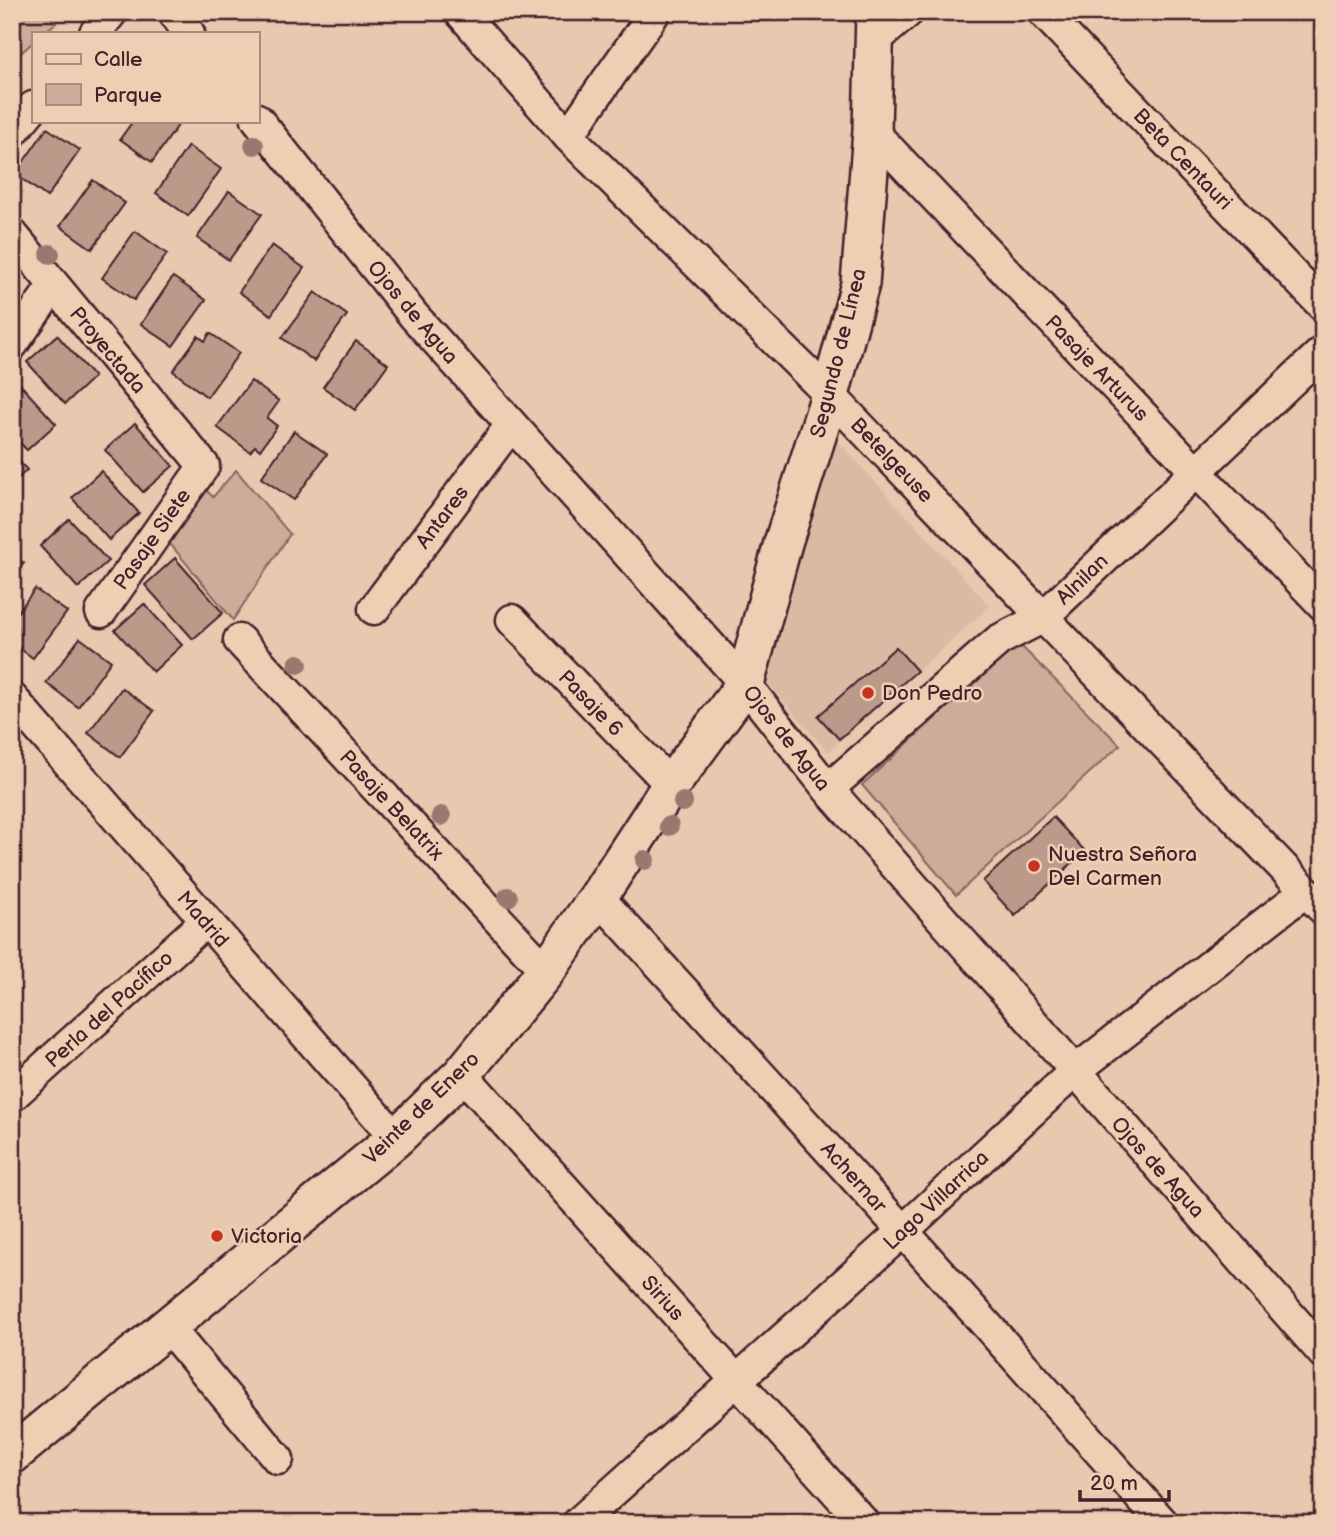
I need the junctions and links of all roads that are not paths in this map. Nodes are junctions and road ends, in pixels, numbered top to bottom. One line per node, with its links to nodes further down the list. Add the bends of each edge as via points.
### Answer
1 (112, 12): 8 (street)
2 (173, 12): 9 (street)
3 (460, 12): 14 (street, Betelgeuse)
4 (655, 12): 14 (street)
5 (908, 12): 7 (street)
6 (1043, 12): 17 (street, Beta Centauri)
7 (875, 27): 12 (main road, Segundo de Línea)
8 (95, 32)
9 (188, 32)
10 (32, 108): 13 (street)
11 (259, 121): 21 (street, Ojos de Agua, via 414,316)
12 (872, 131): 20 (main road, Segundo de Línea, via 860,284); 23 (street, Pasaje Arturus)
13 (12, 133)
14 (568, 136): 20 (street, Betelgeuse)
15 (12, 234): 16 (street, Proyectada)
16 (54, 285): 18 (street); 22 (street, Proyectada)
17 (1323, 306)
18 (12, 345)
19 (1323, 351): 23 (street, Alnilan)
20 (830, 395): 27 (street, Betelgeuse); 30 (main road, Segundo de Línea)
21 (511, 425): 25 (street, Antares); 30 (street, Ojos de Agua)
22 (204, 466): 26 (street, Pasaje Siete)
23 (1195, 471): 24 (street, Pasaje Arturus); 27 (street, Alnilan)
24 (1323, 605)
25 (374, 609)
26 (101, 612)
27 (1042, 618): 33 (street, Alnilan, via 999,640); 35 (street, Betelgeuse)
28 (512, 620): 32 (street, Pasaje 6)
29 (239, 640): 37 (street, Pasaje Belatrix)
30 (745, 684): 32 (main road, Veinte de Enero); 33 (street, Ojos de Agua)
31 (12, 698): 36 (street, Madrid)
32 (670, 785): 34 (main road, Veinte de Enero)
33 (828, 789): 38 (street, Ojos de Agua)
34 (598, 897): 37 (main road, Veinte de Enero); 42 (street, Achernar)
35 (1314, 900): 38 (street, Lago Villarrica)
36 (206, 921): 40 (street, Perla del Pacífico); 41 (street, Madrid)
37 (546, 971): 39 (main road, Veinte de Enero)
38 (1074, 1072): 42 (street, Lago Villarrica); 44 (street, Ojos de Agua)
39 (462, 1074): 41 (main road, Veinte de Enero); 45 (street, Sirius)
40 (12, 1096)
41 (396, 1138): 43 (main road, Veinte de Enero)
42 (903, 1231): 45 (street, Lago Villarrica); 50 (street, Achernar)
43 (167, 1326): 46 (main road, Veinte de Enero); 47 (street)
44 (1323, 1353)
45 (736, 1379): 48 (street, Lago Villarrica); 49 (street, Sirius)
46 (12, 1455)
47 (278, 1459)
48 (578, 1523)
49 (864, 1523)
50 (1163, 1523)

